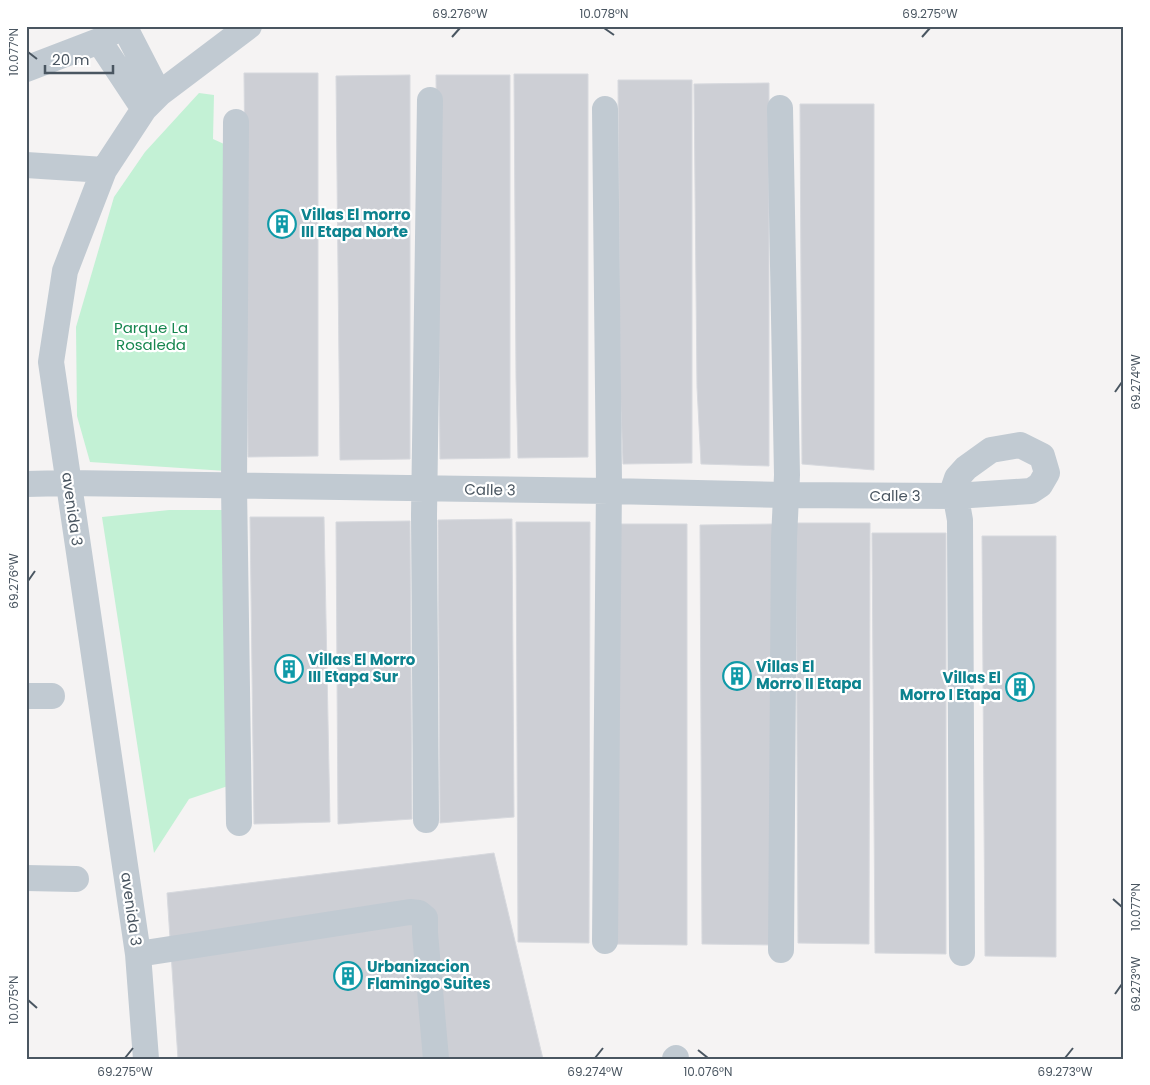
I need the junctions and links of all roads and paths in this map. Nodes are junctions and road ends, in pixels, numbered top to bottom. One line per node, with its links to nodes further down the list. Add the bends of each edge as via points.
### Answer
1 (122, 26): 3 (street); 6 (street)
2 (248, 26): 6 (street, avenida 3)
3 (99, 41): 4 (street); 6 (street)
4 (26, 69)
5 (430, 100): 15 (street)
6 (152, 101): 11 (street, avenida 3)
7 (780, 108): 17 (street)
8 (605, 109): 16 (street)
9 (236, 122): 14 (street)
10 (26, 166): 11 (street)
11 (104, 170): 12 (street, avenida 3, via 65,271 51,362)
12 (68, 483): 13 (street, Calle 3); 14 (street, Calle 3); 24 (street, avenida 3)
13 (26, 484)
14 (234, 486): 15 (street, Calle 3); 19 (street)
15 (424, 489): 16 (street, Calle 3); 18 (street)
16 (609, 491): 17 (street, Calle 3); 22 (street)
17 (786, 495): 23 (street); 25 (street, Calle 3, via 955,496 960,520)
18 (426, 820)
19 (239, 823)
20 (26, 878): 21 (street)
21 (76, 879)
22 (605, 941)
23 (781, 950)
24 (138, 954): 26 (street, avenida 3); 27 (street, via 419,913 425,918)
25 (962, 954)
26 (146, 1059)
27 (436, 1059)

